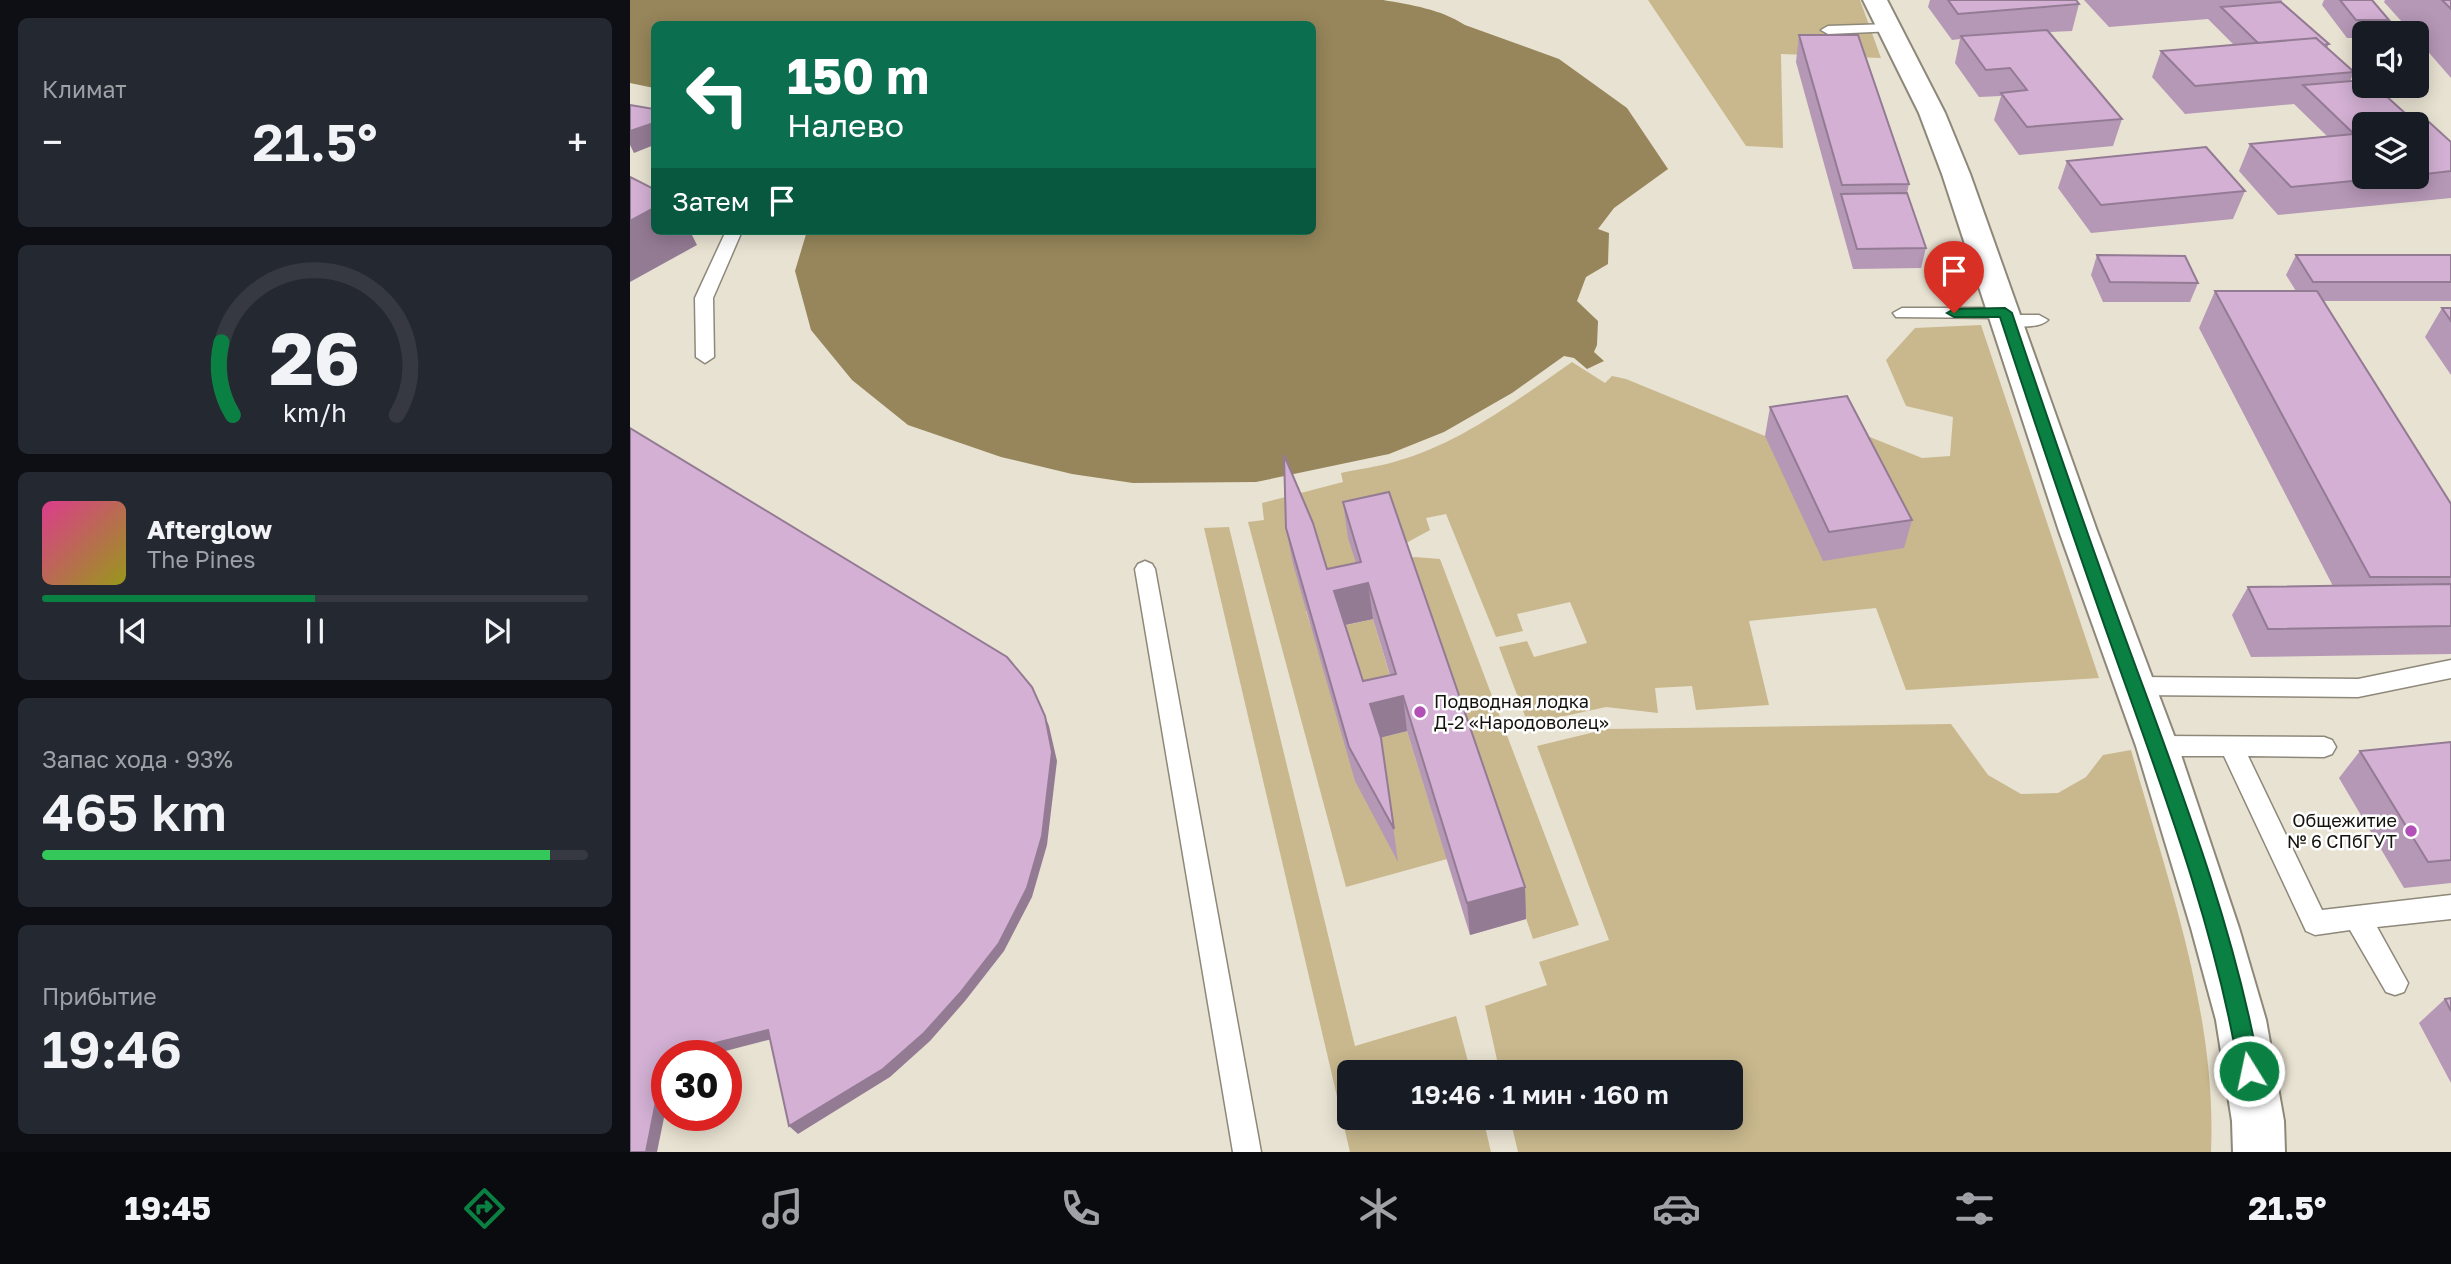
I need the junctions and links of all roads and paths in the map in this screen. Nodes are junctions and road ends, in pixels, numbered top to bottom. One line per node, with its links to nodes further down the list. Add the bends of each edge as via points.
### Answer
1 (1883, 7): 2 (lane); 5 (street)
2 (1828, 30)
3 (732, 235): 6 (lane, via 704,298)
4 (1902, 313): 5 (lane)
5 (2017, 318): 9 (street, via 2078,531)
6 (705, 357)
7 (1145, 569): 16 (lane)
8 (2451, 669): 9 (lane, via 2358,688)
9 (2136, 686): 10 (street)
10 (2157, 746): 11 (lane); 17 (street, via 2241,1020)
11 (2231, 746): 12 (lane); 14 (lane, via 2315,923)
12 (2325, 747)
13 (2451, 907): 14 (lane)
14 (2357, 918): 15 (lane)
15 (2395, 983)
16 (1247, 1152)
17 (2259, 1152)

